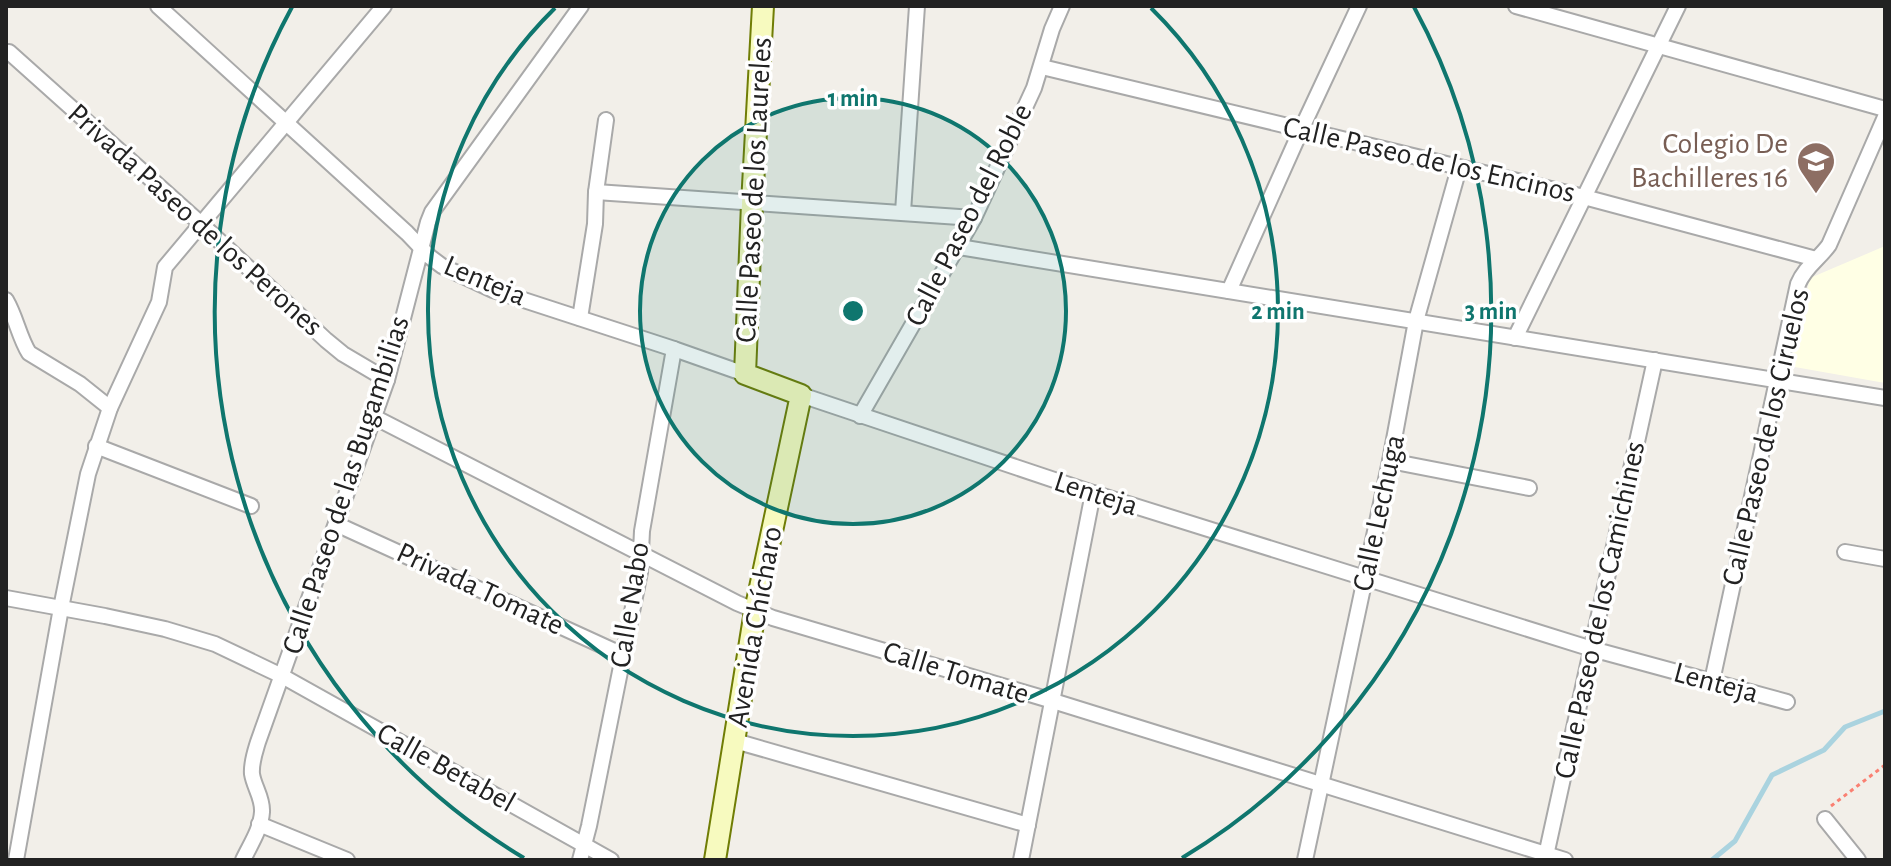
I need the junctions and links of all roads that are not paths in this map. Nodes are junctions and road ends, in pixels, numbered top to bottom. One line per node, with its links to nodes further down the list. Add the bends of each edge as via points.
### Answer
1 (158, 6): 11 (street, Lenteja)
2 (184, 6): 11 (street)
3 (384, 6): 18 (street)
4 (581, 6): 28 (street, Calle Paseo de las Bugambilias, via 432,212)
5 (763, 6): 23 (street, Calle Paseo de los Laureles)
6 (917, 6): 24 (street)
7 (1062, 6): 14 (street, Calle Paseo del Roble)
8 (1359, 6): 19 (street)
9 (1516, 6): 12 (street)
10 (1678, 6): 12 (street)
11 (173, 19): 18 (street, Lenteja)
12 (1659, 45): 15 (street); 22 (street)
13 (9, 52): 26 (street, Privada Paseo de los Perones)
14 (1042, 67): 19 (street, Calle Paseo de los Encinos); 25 (street, Calle Paseo del Roble)
15 (1885, 109)
16 (1885, 117): 29 (street, Calle Paseo de los Ciruelos, via 1829,245)
17 (606, 120): 21 (street)
18 (286, 122): 26 (street); 28 (street, Lenteja)
19 (1301, 130): 20 (street, Calle Paseo de los Encinos); 30 (street)
20 (1459, 168): 22 (street, Calle Paseo de los Encinos); 33 (street, Calle Lechuga)
21 (596, 192): 23 (street); 32 (street)
22 (1584, 197): 29 (street, Calle Paseo de los Encinos); 34 (street)
23 (752, 204): 24 (street); 37 (street, Calle Paseo de los Laureles)
24 (903, 212): 25 (street)
25 (974, 218): 27 (street, Calle Paseo del Roble)
26 (200, 223): 38 (street, Privada Paseo de los Perones, via 326,340); 42 (street, via 165,267 159,302)
27 (959, 247): 30 (street); 43 (street, Calle Paseo del Roble)
28 (420, 248): 32 (street, Lenteja, via 442,266 493,290); 38 (street, Calle Paseo de las Bugambilias)
29 (1816, 259): 39 (street, Calle Paseo de los Ciruelos, via 1798,284)
30 (1229, 291): 33 (street)
31 (6, 300): 42 (street, via 29,353)
32 (580, 318): 35 (street, Lenteja)
33 (1416, 321): 34 (street); 46 (street, Calle Lechuga)
34 (1515, 338): 36 (street)
35 (674, 349): 37 (street, Lenteja); 52 (street, Calle Nabo)
36 (1655, 360): 39 (street); 58 (street, Calle Paseo de los Camichines)
37 (745, 374): 40 (street, Lenteja)
38 (387, 380): 44 (street, Calle Paseo de las Bugambilias)
39 (1777, 380): 41 (street); 61 (street, Calle Paseo de los Ciruelos)
40 (801, 395): 43 (street, Lenteja); 57 (street, Avenida Chícharo)
41 (1885, 398)
42 (110, 408): 45 (street)
43 (860, 416): 48 (street, Lenteja)
44 (374, 417): 50 (street, Calle Paseo de las Bugambilias); 52 (street, Calle Tomate)
45 (96, 446): 49 (street); 56 (street)
46 (1390, 461): 47 (street); 54 (street, Calle Lechuga)
47 (1529, 488)
48 (1093, 493): 54 (street, Lenteja); 62 (street)
49 (251, 506)
50 (336, 524): 59 (street, Privada Tomate); 60 (street, Calle Paseo de las Bugambilias)
51 (1845, 552): 53 (street)
52 (641, 553): 57 (street, Calle Tomate); 59 (street, Calle Nabo)
53 (1885, 559)
54 (1365, 577): 58 (street, Lenteja); 65 (street, Calle Lechuga)
55 (6, 598): 56 (street, Calle Betabel)
56 (61, 608): 60 (street, Calle Betabel, via 215,644); 71 (street)
57 (755, 611): 62 (street, Calle Tomate); 64 (street, Avenida Chícharo)
58 (1592, 649): 61 (street, Lenteja); 70 (street, Calle Paseo de los Camichines)
59 (623, 655): 69 (street, Calle Nabo)
60 (282, 676): 67 (street, Calle Paseo de las Bugambilias, via 252,763 262,806); 69 (street, Calle Betabel)
61 (1712, 681): 63 (street, Lenteja)
62 (1053, 701): 65 (street, Calle Tomate); 68 (street)
63 (1787, 702)
64 (735, 741): 68 (street); 76 (street, Avenida Chícharo)
65 (1322, 786): 70 (street, Calle Tomate); 78 (street, Calle Lechuga)
66 (1825, 819): 80 (street)
67 (259, 824): 72 (street, Calle Paseo de las Bugambilias); 73 (street)
68 (1028, 825): 77 (street)
69 (584, 844): 74 (street, Calle Nabo); 75 (street, Calle Betabel)
70 (1546, 857): 79 (street, Calle Tomate)
71 (16, 860)
72 (243, 860)
73 (347, 860)
74 (580, 860)
75 (611, 860)
76 (715, 860)
77 (1021, 860)
78 (1305, 860)
79 (1565, 860)
80 (1858, 860)

